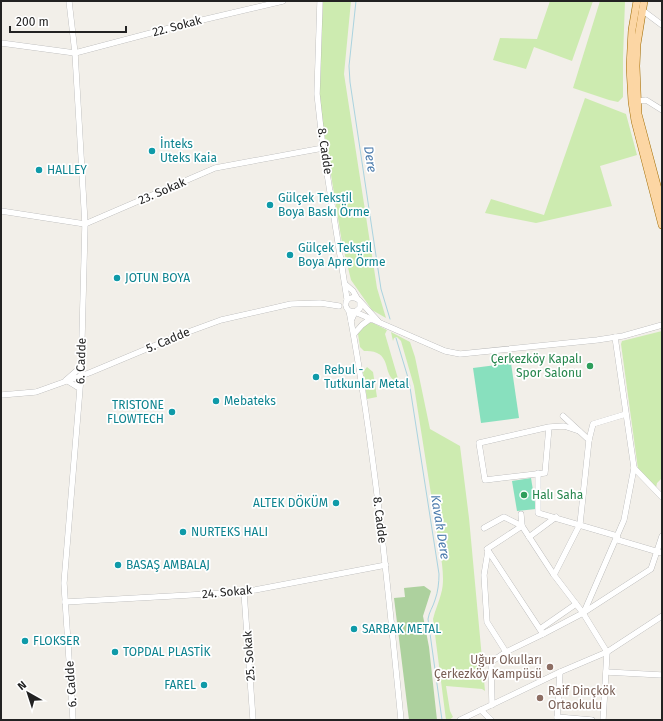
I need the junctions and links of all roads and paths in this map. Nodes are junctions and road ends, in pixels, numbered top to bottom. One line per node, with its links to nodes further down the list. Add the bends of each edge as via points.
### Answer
1 (69, 1): 10 (street, 6. Cadde)
2 (283, 1): 10 (street, 22. Sokak)
3 (320, 1): 13 (street, 8. Cadde, via 317,94)
4 (637, 1): 9 (main road)
5 (644, 1): 6 (main road)
6 (642, 10): 7 (street); 9 (main road)
7 (662, 25)
8 (1, 43): 10 (street, 22. Sokak)
9 (634, 44): 11 (main road, via 630,67)
10 (75, 53): 16 (street, 6. Cadde)
11 (635, 101): 12 (street, via 646,100); 14 (main road); 17 (main road, via 635,121)
12 (661, 108)
13 (324, 148): 16 (street, 23. Sokak, via 215,168); 18 (street, 8. Cadde)
14 (662, 204)
15 (1, 210): 16 (street)
16 (85, 224): 29 (street, 6. Cadde)
17 (662, 225)
18 (345, 284): 19 (street); 20 (street, 8. Cadde)
19 (358, 300): 20 (street, via 353,297); 22 (street, via 360,308); 25 (street)
20 (344, 303): 21 (street); 30 (street, 5. Cadde, via 290,304 221,320)
21 (348, 311): 22 (street); 24 (street, 8. Cadde)
22 (356, 312): 23 (street); 24 (street)
23 (370, 319): 25 (street); 27 (street)
24 (351, 321): 27 (street, 8. Cadde)
25 (380, 323): 28 (street, via 445,351 460,354)
26 (662, 326): 28 (street)
27 (354, 334): 53 (street, 8. Cadde)
28 (615, 337): 35 (street)
29 (81, 365): 30 (street); 31 (street, 6. Cadde); 32 (street)
30 (92, 372): 31 (street, 5. Cadde)
31 (81, 376): 32 (street, 5. Cadde); 33 (street, 6. Cadde)
32 (66, 380): 33 (street); 34 (street, 5. Cadde, via 36,392)
33 (80, 388): 56 (street, 6. Cadde, via 66,554)
34 (1, 395)
35 (626, 414): 39 (street, via 593,424); 40 (street)
36 (563, 416): 38 (street)
37 (549, 427): 38 (street, via 564,426); 41 (street, via 545,473); 41 (street, via 479,443 485,480)
38 (579, 431): 39 (street)
39 (589, 440): 45 (street)
40 (634, 468): 42 (street); 48 (street, via 624,520)
41 (538, 473): 44 (street, via 538,513)
42 (662, 497)
43 (521, 514): 46 (street)
44 (556, 518): 45 (street); 50 (street)
45 (580, 524): 48 (street); 54 (street)
46 (522, 526): 47 (street, via 504,517); 50 (street); 51 (street, via 487,549)
47 (484, 528)
48 (617, 536): 52 (street, via 618,540); 58 (street)
49 (662, 536): 52 (street)
50 (529, 537): 54 (street)
51 (488, 551): 60 (street); 61 (street, via 484,576 487,622)
52 (659, 552): 58 (street, via 652,569)
53 (386, 565): 55 (street, 24. Sokak); 72 (street, 8. Cadde)
54 (554, 575): 57 (street)
55 (244, 592): 56 (street, 24. Sokak); 71 (street, 25. Sokak)
56 (65, 602): 70 (street, 6. Cadde)
57 (576, 604): 58 (street); 60 (street)
58 (583, 612): 60 (street); 62 (street)
59 (662, 616): 62 (street)
60 (542, 631): 61 (street)
61 (506, 652): 66 (street, via 491,662)
62 (607, 652): 63 (street); 64 (street)
63 (560, 672): 66 (street); 69 (street)
64 (606, 672): 65 (street); 76 (street)
65 (662, 675)
66 (492, 705): 67 (street)
67 (481, 710): 68 (street); 74 (street)
68 (467, 718): 73 (street)
69 (557, 718): 75 (street)
70 (73, 720)
71 (253, 720)
72 (401, 720)
73 (460, 720)
74 (491, 720)
75 (592, 720)
76 (603, 720)

